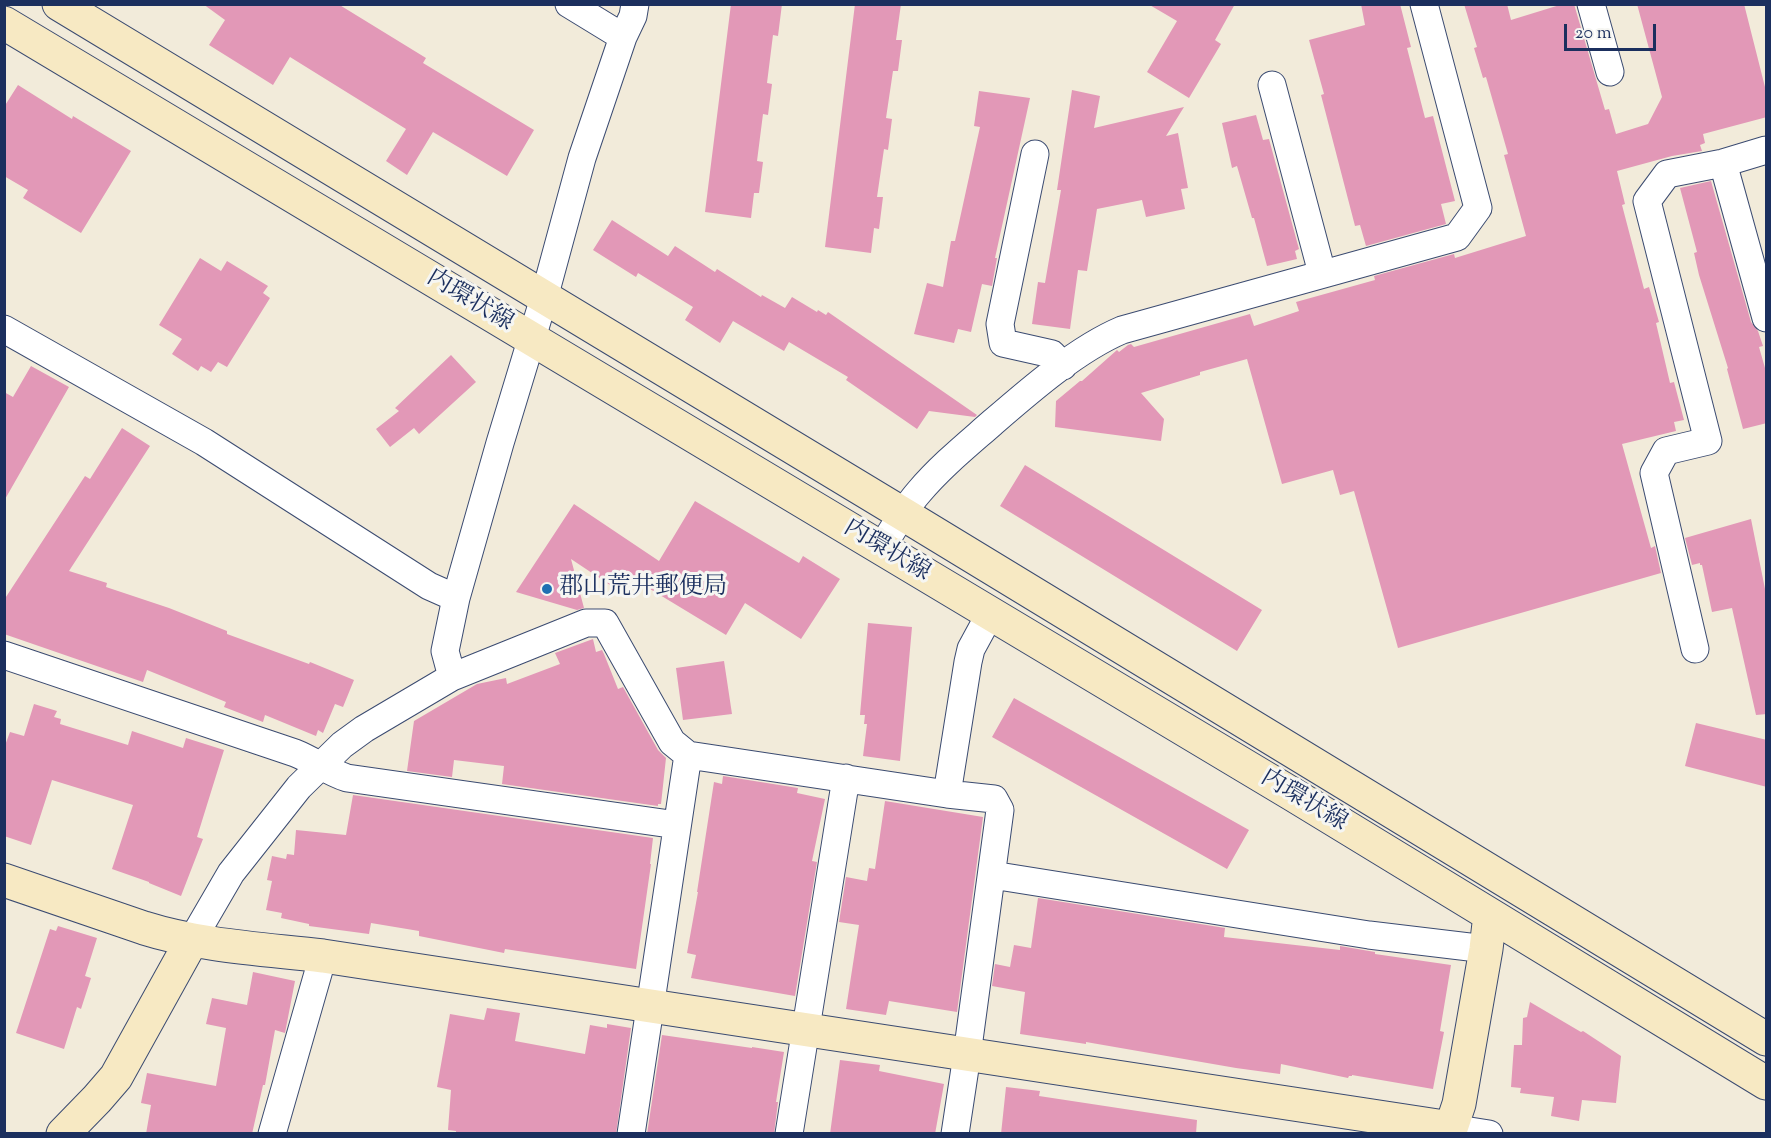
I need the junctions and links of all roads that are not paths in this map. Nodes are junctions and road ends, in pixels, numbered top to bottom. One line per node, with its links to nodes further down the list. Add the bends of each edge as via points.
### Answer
1 (59, 4): 14 (street, 内環状線)
2 (569, 4): 7 (street)
3 (635, 4): 7 (street)
4 (1424, 4): 13 (street, via 1478,208 1457,237)
5 (1591, 4): 8 (street)
6 (4, 23): 17 (street, 内環状線)
7 (623, 37): 14 (street, via 582,158)
8 (1610, 72)
9 (1272, 85): 13 (street)
10 (1767, 150): 12 (street)
11 (1035, 154): 18 (street, via 1000,324 1003,343 1052,354)
12 (1723, 162): 15 (street); 23 (street, via 1667,174 1647,201 1708,441 1666,451 1654,473)
13 (1322, 273): 18 (street, via 1122,330 1102,338)
14 (544, 298): 17 (street); 19 (street, 内環状線)
15 (1767, 318)
16 (4, 330): 21 (street, via 204,442 429,586)
17 (531, 340): 20 (street, 内環状線); 21 (street)
18 (1063, 366): 19 (street, via 944,465)
19 (903, 514): 20 (street); 39 (street, 内環状線)
20 (881, 549): 22 (street, 内環状線)
21 (456, 598): 25 (street, via 445,651)
22 (990, 614): 29 (street, via 969,656); 33 (street, 内環状線)
23 (1695, 649)
24 (4, 655): 27 (street, via 295,753)
25 (452, 677): 26 (street, via 586,623 605,623 672,742); 27 (street, via 364,729)
26 (688, 755): 28 (street); 30 (street)
27 (321, 766): 30 (street, via 347,778); 34 (street, via 299,787 231,873)
28 (846, 778): 29 (street); 38 (street)
29 (947, 794): 31 (street, via 994,799 1000,810)
30 (677, 825): 37 (street)
31 (992, 874): 35 (street, via 1369,935); 40 (street)
32 (4, 880): 34 (street, via 144,928)
33 (1490, 915): 35 (street); 41 (street, 内環状線)
34 (192, 940): 36 (street); 43 (street, via 116,1077)
35 (1486, 949): 42 (street, via 1459,1104)
36 (322, 956): 37 (street); 44 (street)
37 (651, 1006): 38 (street); 45 (street)
38 (806, 1030): 40 (street); 46 (street)
39 (1767, 1039)
40 (967, 1055): 42 (street); 47 (street)
41 (1767, 1083)
42 (1450, 1131): 48 (street)
43 (63, 1134)
44 (272, 1134)
45 (631, 1134)
46 (789, 1134)
47 (955, 1134)
48 (1490, 1134)

